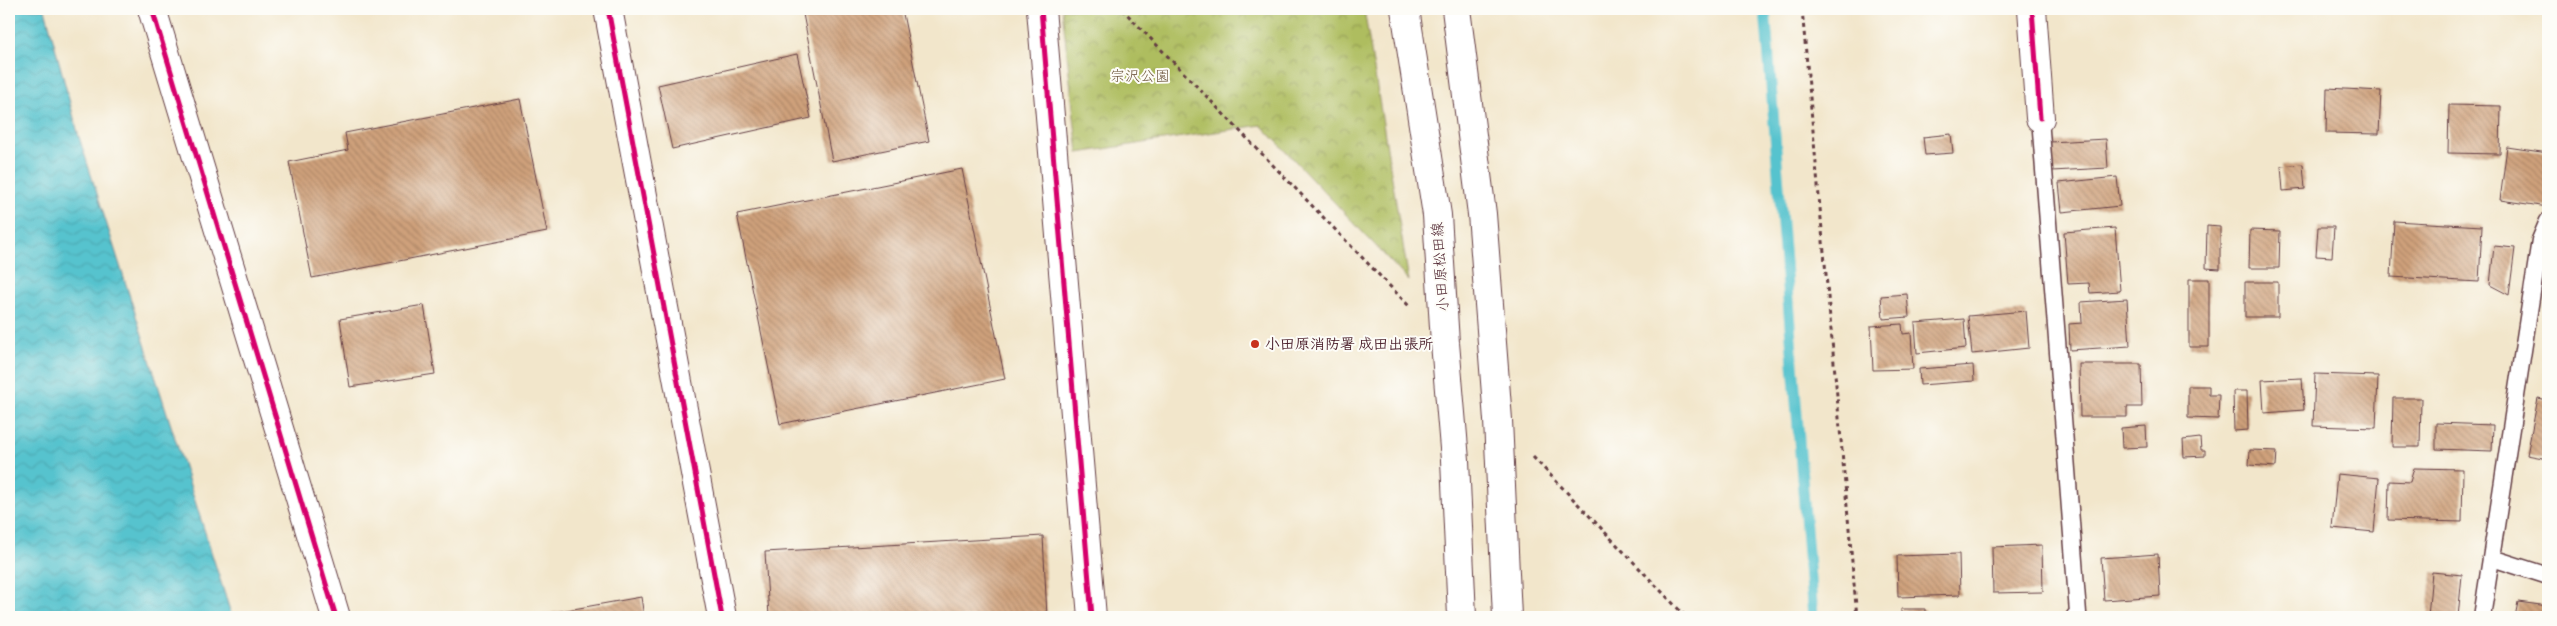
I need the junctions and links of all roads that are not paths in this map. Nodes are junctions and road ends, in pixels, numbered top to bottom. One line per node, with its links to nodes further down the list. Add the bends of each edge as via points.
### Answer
1 (152, 9): 11 (street)
2 (608, 9): 12 (street)
3 (1041, 9): 13 (street)
4 (1405, 9): 14 (street, 小田原松田線, via 1437,215 1455,460)
5 (1456, 9): 15 (street, via 1482,214 1498,420)
6 (2032, 9): 7 (street)
7 (2040, 118): 16 (lane, via 2078,613)
8 (2548, 221): 9 (lane, via 2540,240)
9 (2492, 558): 10 (lane); 17 (lane)
10 (2548, 576)
11 (336, 617)
12 (722, 617)
13 (1092, 617)
14 (1462, 617)
15 (1507, 617)
16 (2074, 617)
17 (2482, 617)

